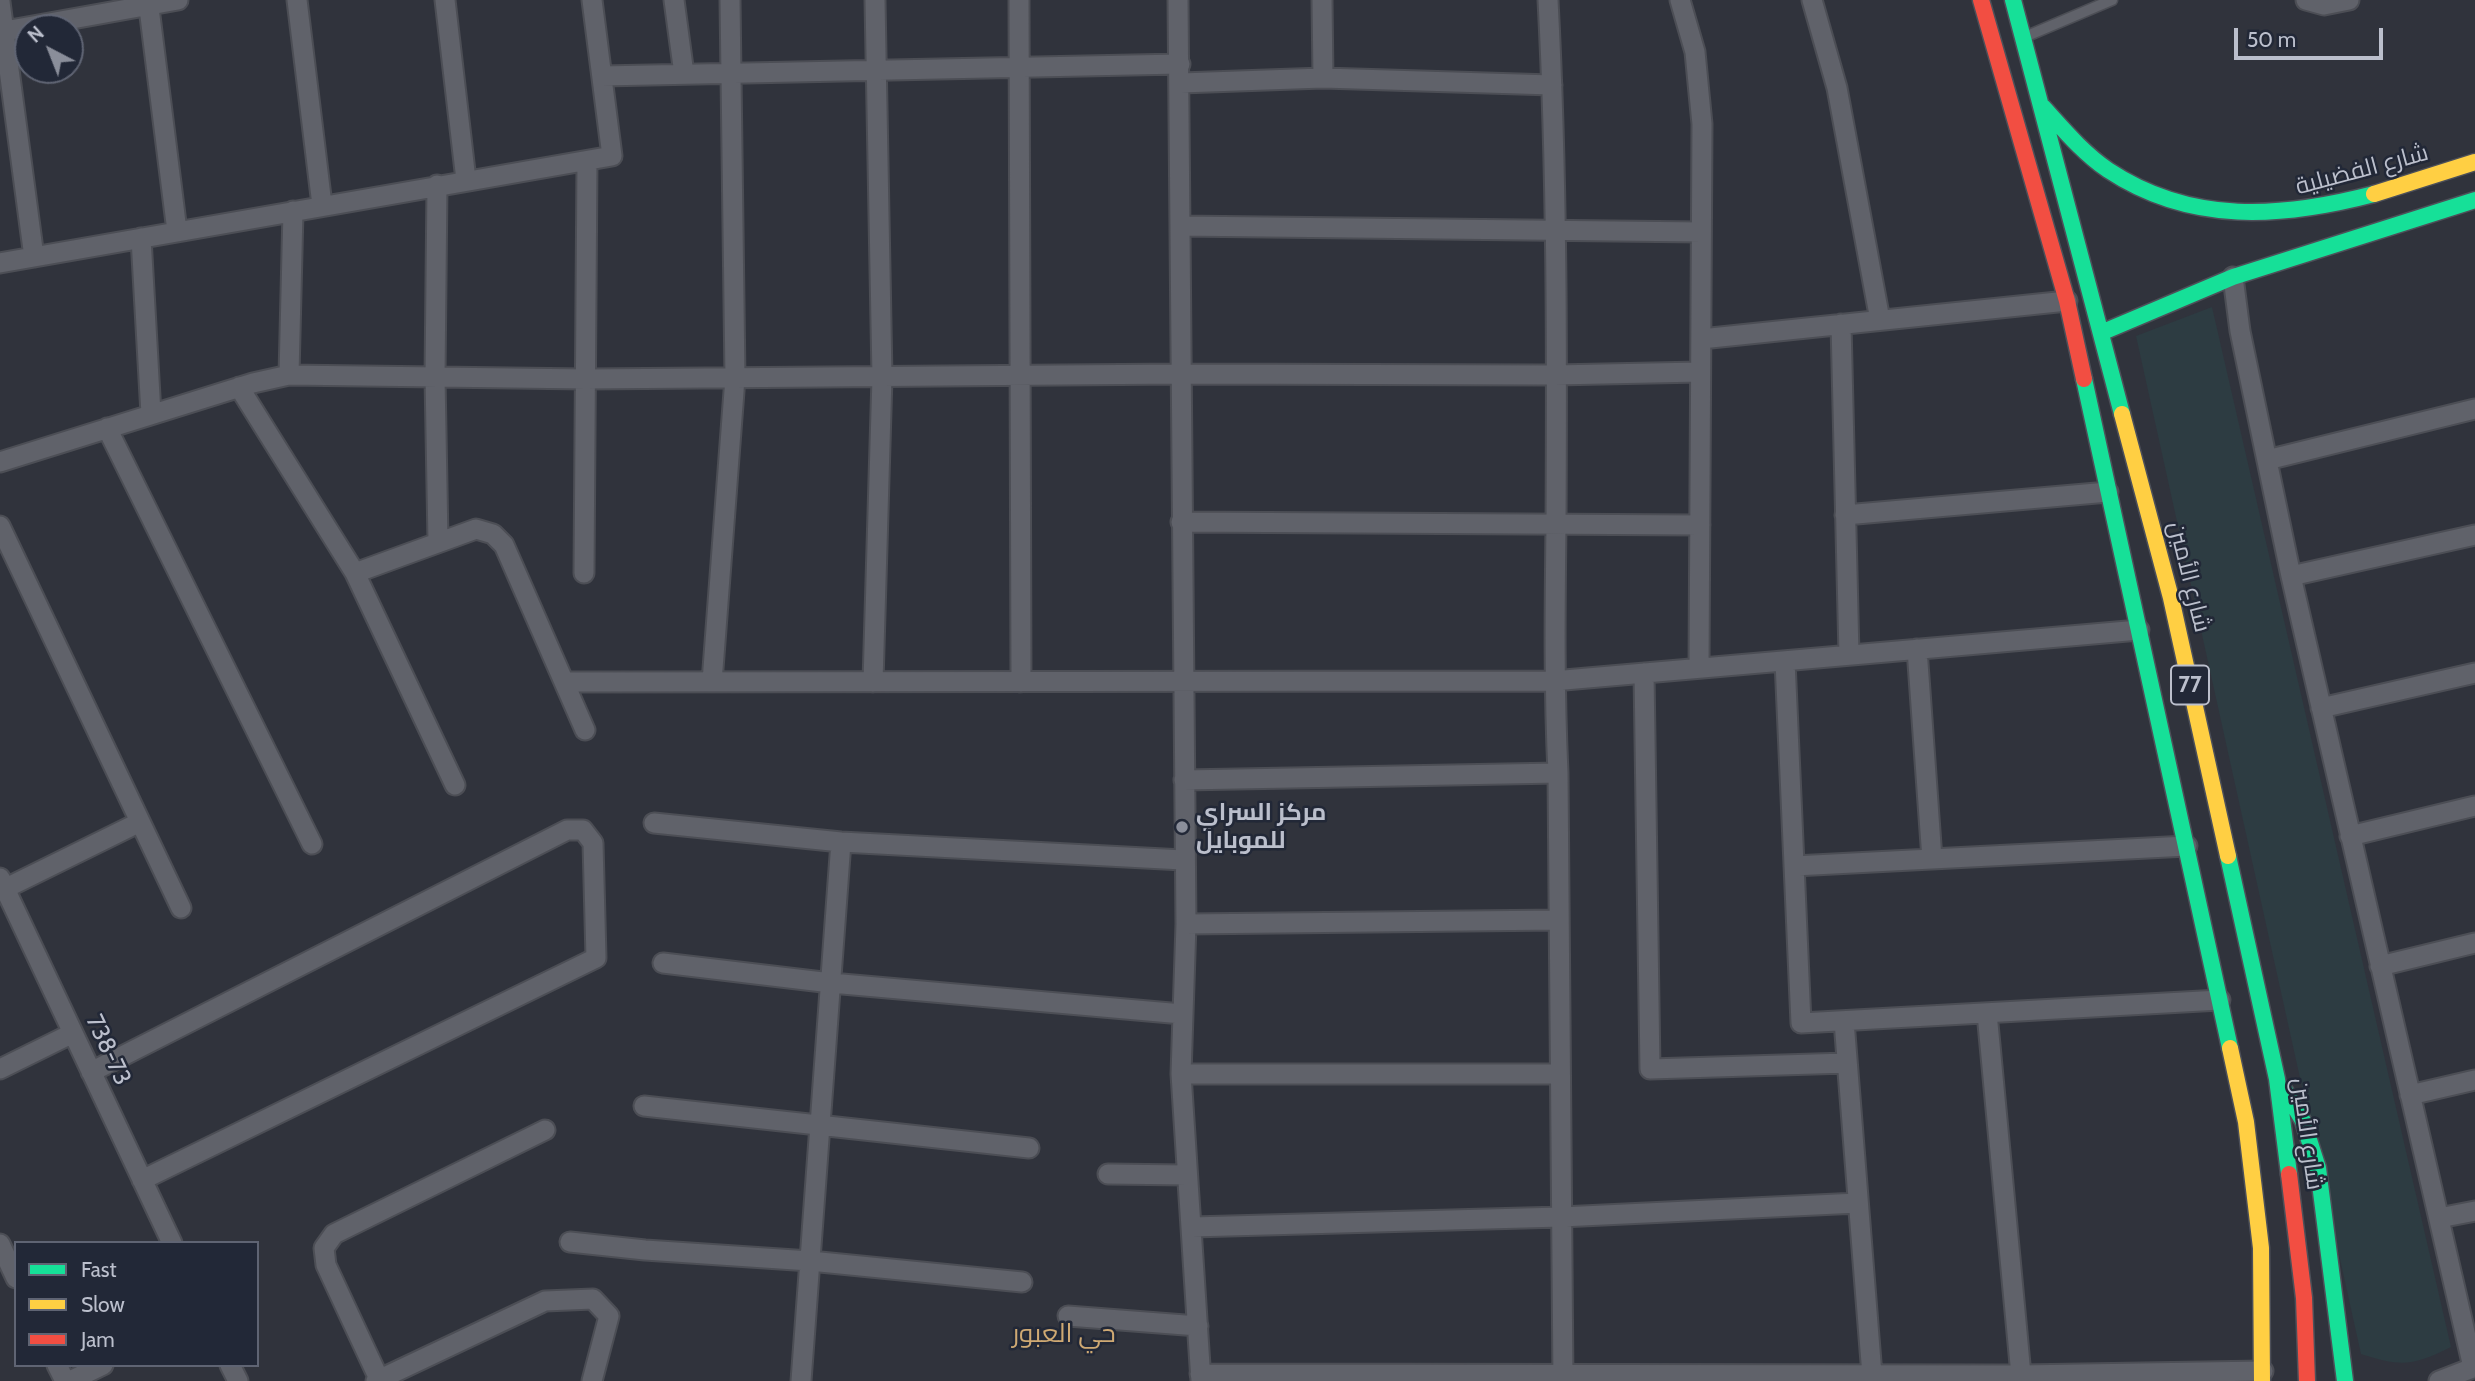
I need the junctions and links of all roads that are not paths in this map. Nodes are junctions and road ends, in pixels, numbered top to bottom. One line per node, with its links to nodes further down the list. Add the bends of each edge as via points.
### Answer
1 (178, 0): 20 (street)
2 (297, 0): 36 (street)
3 (445, 0): 34 (street)
4 (592, 0): 28 (street)
5 (674, 0): 27 (street)
6 (730, 0): 25 (street)
7 (875, 0): 24 (street)
8 (1019, 0): 23 (street)
9 (1178, 0): 26 (street)
10 (1322, 0): 29 (street)
11 (1548, 0): 30 (street)
12 (1680, 0): 42 (street, via 1695,52 1702,124)
13 (1812, 0): 49 (street, via 1836,88)
14 (1981, 0): 48 (main road, 77)
15 (2013, 0): 22 (main road, شارع الأمين / 77)
16 (2112, 0): 22 (lane)
17 (2306, 0): 18 (street, via 2324,5)
18 (2349, 0)
19 (0, 2): 21 (street)
20 (149, 3): 21 (street); 41 (street)
21 (2, 32): 44 (street)
22 (2024, 37): 31 (main road, شارع الأمين / 77)
23 (1021, 67): 24 (street); 26 (street); 57 (street)
24 (877, 70): 25 (street); 59 (street)
25 (733, 73): 27 (street); 60 (street)
26 (1181, 73): 29 (street); 39 (street)
27 (684, 74): 28 (street)
28 (602, 76): 32 (street, via 612,156)
29 (1323, 78): 30 (street)
30 (1552, 85): 40 (street)
31 (2043, 107): 33 (main road, شارع الفضيلية, via 2086,152 2131,184 2182,205 2222,212 2290,213 2342,204); 47 (main road, شارع الأمين / 77)
32 (587, 161): 34 (street); 61 (street)
33 (2475, 162)
34 (466, 180): 35 (street)
35 (437, 185): 36 (street); 58 (street)
36 (322, 205): 38 (street)
37 (2474, 205): 46 (main road)
38 (293, 211): 41 (street); 55 (street)
39 (1180, 226): 40 (street); 54 (street)
40 (1554, 230): 42 (street); 56 (street)
41 (177, 231): 43 (street)
42 (1701, 232): 52 (street)
43 (141, 237): 44 (street); 64 (street)
44 (34, 257): 45 (street)
45 (0, 263)
46 (2233, 277): 51 (main road); 66 (street)
47 (2093, 294): 48 (main road); 51 (main road, شارع الأمين / 77)
48 (2067, 301): 49 (street); 68 (main road, 77)
49 (1880, 320): 50 (street)
50 (1841, 324): 52 (street); 69 (street)
51 (2104, 332): 125 (main road, شارع الأمين / 77, via 2171,598)
52 (1701, 339): 53 (street)
53 (1700, 372): 56 (street); 72 (street)
54 (1180, 374): 56 (street); 57 (street); 70 (street)
55 (289, 375): 58 (street); 62 (street)
56 (1555, 375): 71 (street)
57 (1022, 376): 59 (street); 90 (street)
58 (435, 377): 61 (street); 75 (street)
59 (882, 377): 60 (street); 89 (street)
60 (735, 378): 61 (street); 88 (street)
61 (586, 379): 77 (street)
62 (239, 387): 64 (street); 76 (street)
63 (2475, 409): 66 (street)
64 (151, 414): 65 (street)
65 (107, 428): 67 (street); 102 (street)
66 (2267, 460): 78 (street)
67 (0, 462)
68 (2108, 492): 69 (street); 79 (main road, 77)
69 (1845, 515): 81 (street)
70 (1181, 522): 71 (street); 91 (street)
71 (1556, 524): 72 (street); 86 (street)
72 (1700, 525): 83 (street)
73 (0, 526): 98 (street)
74 (2475, 535): 78 (street)
75 (438, 542): 76 (street); 87 (street, via 476,529 493,534 504,545)
76 (355, 573): 96 (street)
77 (584, 573)
78 (2291, 576): 92 (street)
79 (2139, 630): 80 (street); 103 (main road, 77)
80 (1917, 649): 81 (street); 104 (street)
81 (1849, 655): 82 (street)
82 (1785, 661): 83 (street); 106 (street)
83 (1699, 668): 84 (street)
84 (1644, 673): 86 (street); 120 (street, via 1650,1069)
85 (2475, 673): 92 (street)
86 (1553, 681): 91 (street); 94 (street)
87 (564, 682): 88 (street); 93 (street)
88 (712, 682): 89 (street)
89 (873, 682): 90 (street)
90 (1021, 682): 91 (street)
91 (1182, 682): 95 (street)
92 (2320, 708): 100 (street)
93 (585, 730)
94 (1558, 774): 95 (street); 109 (street)
95 (1184, 780): 105 (street)
96 (454, 785)
97 (2475, 806): 100 (street)
98 (140, 822): 107 (street); 108 (street)
99 (654, 823): 101 (street)
100 (2350, 836): 113 (street)
101 (841, 842): 105 (street); 114 (street)
102 (312, 844)
103 (2187, 846): 104 (street); 115 (main road, 77)
104 (1932, 859): 106 (street)
105 (1184, 860): 110 (street)
106 (1794, 866): 118 (street, via 1801,1023)
107 (2, 886): 119 (street, 738-73)
108 (181, 908)
109 (1559, 920): 110 (street); 124 (street)
110 (1186, 924): 117 (street)
111 (2475, 943): 113 (street)
112 (663, 963): 114 (street)
113 (2380, 966): 127 (street)
114 (831, 983): 117 (street); 129 (street)
115 (2220, 1000): 116 (street); 152 (main road, 77, via 2246,1122 2261,1248)
116 (1987, 1013): 118 (street); 151 (street)
117 (1182, 1014): 123 (street)
118 (1844, 1021): 120 (street)
119 (73, 1034): 121 (street); 122 (street, 738-73)
120 (1847, 1063): 135 (street)
121 (0, 1069)
122 (91, 1072): 134 (street, 738-73); 134 (street, via 566,830 583,830 593,843 596,958)
123 (1181, 1074): 124 (street); 133 (street)
124 (1560, 1074): 137 (street)
125 (2277, 1079): 159 (main road, شارع الأمين / 77, via 2304,1298); 160 (main road, 77, via 2303,1121 2318,1168)
126 (2475, 1080): 127 (street)
127 (2410, 1095): 138 (street)
128 (644, 1106): 129 (street)
129 (820, 1125): 131 (street); 143 (street)
130 (545, 1130): 155 (street, via 334,1234 324,1248 326,1265)
131 (1029, 1148)
132 (1108, 1174): 133 (street)
133 (1187, 1175): 139 (street)
134 (142, 1180): 140 (street, 738-73)
135 (1858, 1203): 137 (street); 150 (street)
136 (2475, 1211): 138 (street)
137 (1561, 1217): 139 (street); 154 (street)
138 (2439, 1218): 149 (street)
139 (1192, 1227): 147 (street)
140 (171, 1241)
141 (570, 1242): 143 (street)
142 (0, 1244): 144 (street)
143 (810, 1261): 145 (street); 158 (street)
144 (14, 1274)
145 (1022, 1282)
146 (1068, 1316): 147 (street)
147 (1198, 1326): 153 (street)
148 (99, 1367): 156 (street)
149 (2474, 1372): 161 (street)
150 (1871, 1375): 151 (street); 154 (street)
151 (2021, 1375): 152 (street)
152 (2263, 1376)
153 (1201, 1377): 154 (street)
154 (1563, 1377)
155 (378, 1380): 157 (street, via 545,1301 593,1299 609,1317)
156 (71, 1381)
157 (592, 1381)
158 (801, 1381)
159 (2307, 1381)
160 (2345, 1381)
161 (2439, 1381)

